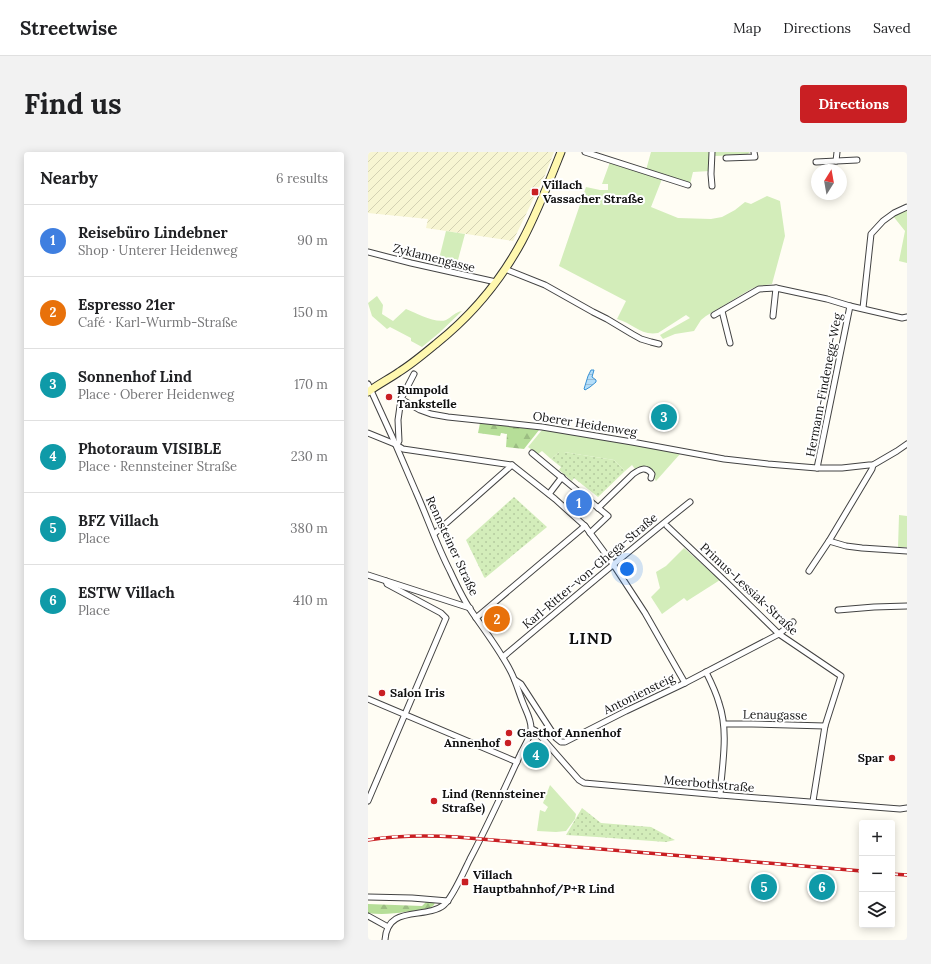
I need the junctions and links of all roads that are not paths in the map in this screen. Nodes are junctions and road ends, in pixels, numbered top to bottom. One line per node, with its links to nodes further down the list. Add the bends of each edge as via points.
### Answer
1 (561, 152): 14 (main road, via 532,221)
2 (585, 152): 10 (street)
3 (712, 152): 11 (street)
4 (754, 152): 6 (street, via 754,157)
5 (837, 152): 8 (street)
6 (726, 158)
7 (857, 160): 8 (street)
8 (836, 161): 9 (street)
9 (816, 162)
10 (688, 185)
11 (712, 186)
12 (907, 206): 18 (street, via 883,221 871,234)
13 (368, 252): 15 (street, Zyklamengasse)
14 (505, 269): 15 (main road); 24 (street, via 545,285 641,339)
15 (496, 282): 26 (main road, via 477,306 437,343 400,372)
16 (776, 288): 17 (street); 19 (street, via 759,289); 21 (street)
17 (850, 306): 18 (street); 34 (street, Hermann-Findenegg-Weg)
18 (863, 308): 22 (street)
19 (722, 311): 20 (street); 23 (street)
20 (714, 314)
21 (773, 316)
22 (907, 317)
23 (730, 343)
24 (659, 344)
25 (414, 374): 27 (street)
26 (369, 389): 29 (street, Rennsteiner Straße)
27 (401, 399): 29 (street, via 399,441); 34 (street, Oberer Heidenweg, via 420,410 442,416 542,427 724,460)
28 (368, 433): 29 (street)
29 (395, 444): 32 (street, via 403,449); 43 (street, Rennsteiner Straße)
30 (907, 444): 33 (street, Oberer Heidenweg)
31 (532, 453): 35 (street)
32 (512, 465): 37 (street); 43 (street)
33 (873, 465): 34 (street, Oberer Heidenweg); 44 (street)
34 (817, 468)
35 (562, 477): 37 (street); 39 (street)
36 (651, 478): 39 (street, via 649,470 639,470)
37 (549, 494): 40 (street)
38 (690, 502): 46 (street, Karl-Ritter-von-Ghega-Straße)
39 (598, 508): 42 (street, via 608,516)
40 (585, 526): 42 (street); 53 (street)
41 (667, 526): 55 (street, Primus-Lessiak-Straße)
42 (590, 533): 46 (street)
43 (434, 534): 51 (street, Rennsteiner Straße)
44 (829, 541): 45 (street, via 846,546); 47 (street)
45 (907, 551)
46 (613, 564): 56 (street, Karl-Ritter-von-Ghega-Straße); 59 (street, via 645,613)
47 (809, 571)
48 (368, 575): 49 (street)
49 (386, 581): 51 (street); 61 (street, via 387,584 446,618)
50 (907, 606): 52 (street)
51 (470, 608): 53 (street, Rennsteiner Straße)
52 (838, 610)
53 (476, 618): 56 (street, Rennsteiner Straße)
54 (793, 622): 55 (street, Antoniensteig)
55 (779, 634): 57 (street, Antoniensteig); 63 (street, Primus-Lessiak-Straße, via 840,676)
56 (502, 657): 58 (street, Rennsteiner Straße)
57 (706, 672): 59 (street, Antoniensteig); 62 (street, via 720,704)
58 (515, 680): 59 (street, Antoniensteig, via 521,684 561,742); 64 (street, Rennsteiner Straße)
59 (685, 683)
60 (368, 699): 61 (street)
61 (405, 714): 65 (street); 67 (street)
62 (724, 724): 63 (street, Lenaugasse); 66 (street)
63 (825, 726): 68 (street)
64 (532, 729): 65 (street); 66 (street, Meerbothstraße, via 584,783)
65 (517, 762): 71 (street)
66 (720, 795): 68 (street, Meerbothstraße)
67 (368, 801)
68 (813, 802): 69 (street, Meerbothstraße)
69 (907, 808)
70 (368, 897): 71 (street)
71 (448, 901): 73 (street, via 436,909 399,917)
72 (368, 916): 73 (street)
73 (388, 927): 74 (street)
74 (385, 939)

